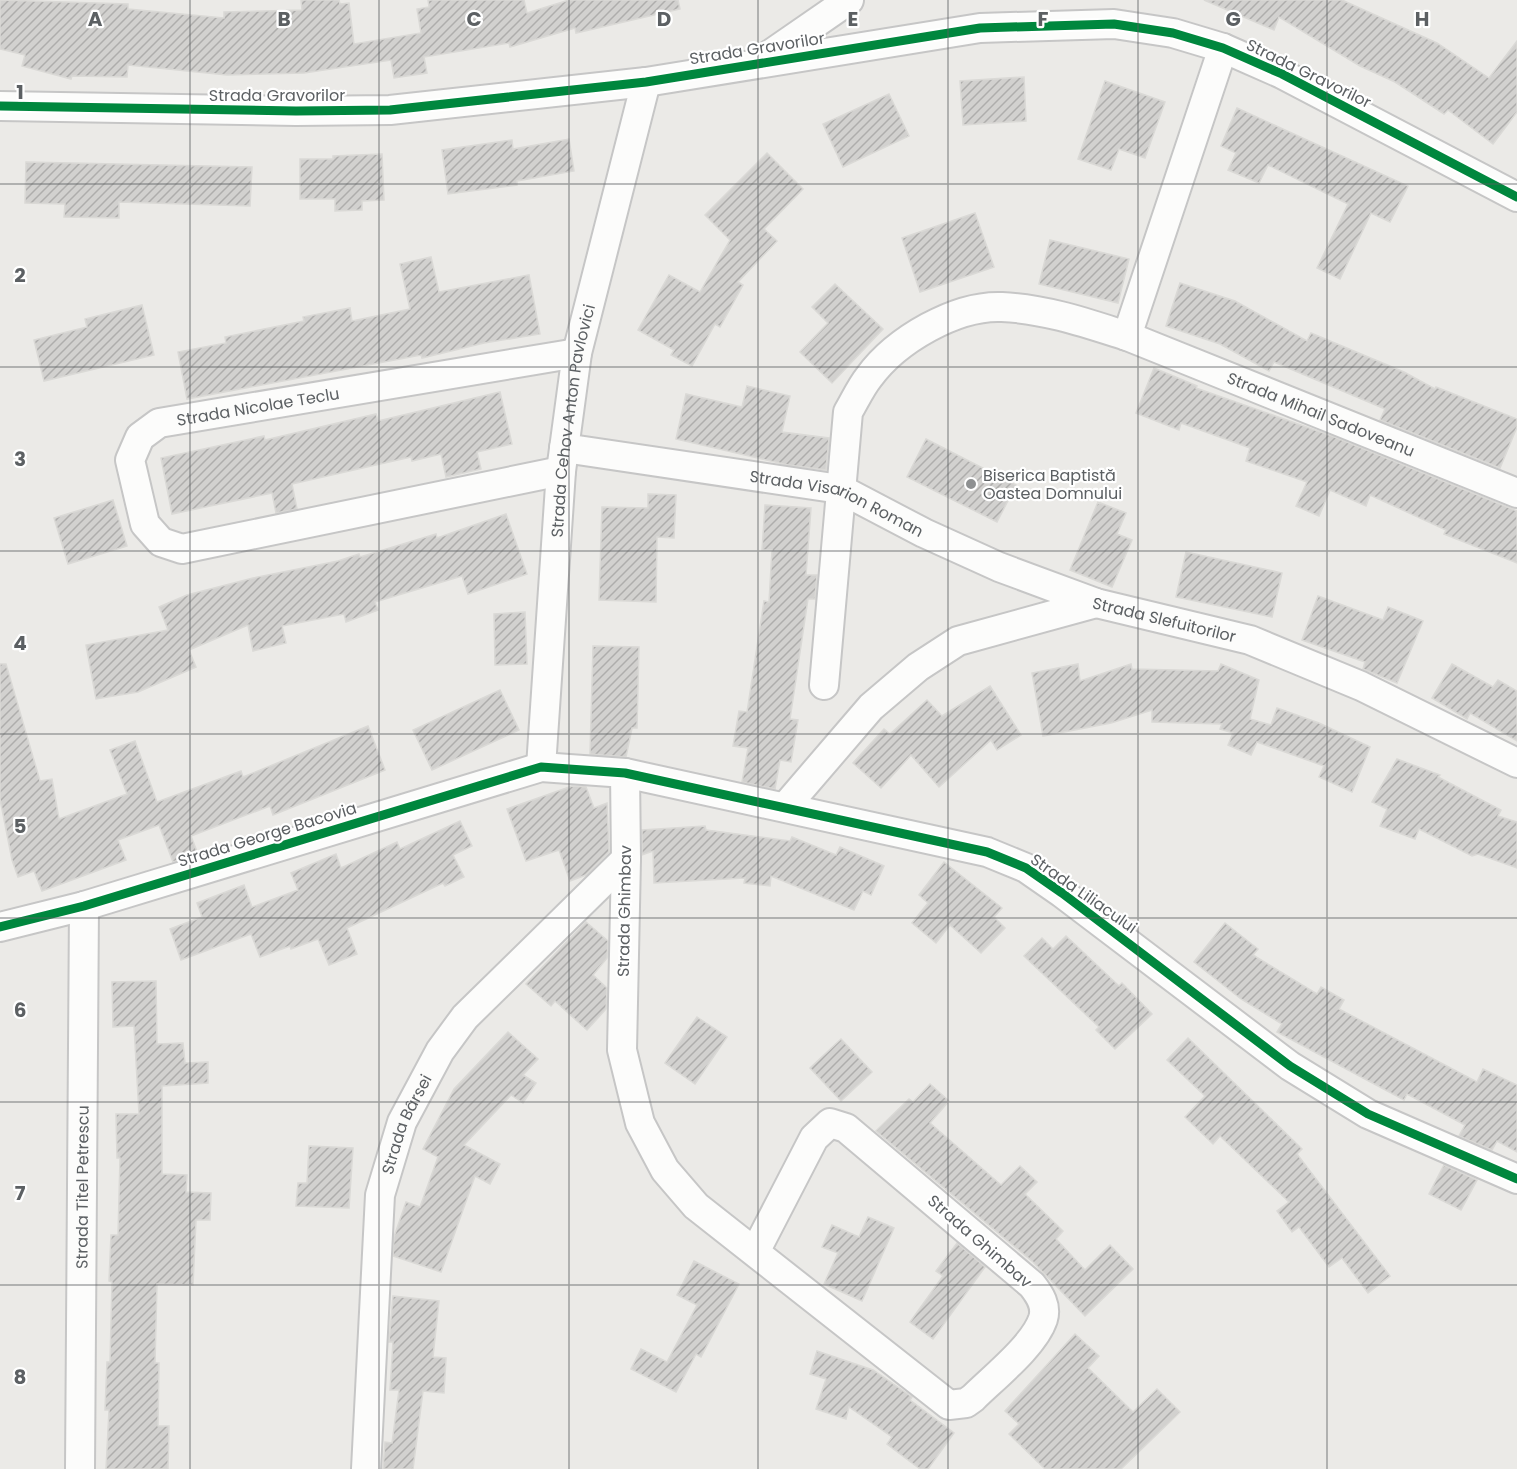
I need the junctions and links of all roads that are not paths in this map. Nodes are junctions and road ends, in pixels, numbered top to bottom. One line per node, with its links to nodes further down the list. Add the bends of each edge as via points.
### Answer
1 (849, 0): 3 (street)
2 (1224, 48): 3 (street, Strada Gravorilor, via 1173,33 1113,24 1036,25 980,28); 6 (street, Strada Gravorilor, via 1282,74); 7 (street)
3 (759, 62): 4 (street, Strada Gravorilor)
4 (646, 82): 5 (street, Strada Gravorilor, via 390,110); 8 (street, Strada Cehov Anton Pavlovici)
5 (0, 106)
6 (1517, 197)
7 (1127, 336): 10 (street, Strada Mihail Sadoveanu, via 1060,315 1000,307 955,315 908,338 869,376 848,412); 11 (street, Strada Mihail Sadoveanu)
8 (577, 352): 9 (street, Strada Cehov Anton Pavlovici); 9 (street, Strada Nicolae Teclu, via 159,423 140,437 130,460 145,524 161,542 182,549)
9 (562, 459): 10 (street, Strada Visarion Roman); 15 (street, Strada Cehov Anton Pavlovici)
10 (840, 489): 12 (street, Strada Visarion Roman, via 999,567); 13 (street, Strada Mihail Sadoveanu)
11 (1517, 493)
12 (1096, 603): 14 (street, Strada Slefuitorilor, via 1250,640 1361,686); 17 (street, Strada Slefuitorilor, via 958,641 918,667 871,706)
13 (824, 685)
14 (1517, 763)
15 (541, 767): 16 (street, Strada Liliacului); 19 (street, Strada George Bacovia)
16 (625, 773): 17 (street, Strada Liliacului); 18 (street, Strada Ghimbav)
17 (786, 806): 21 (street, Strada Liliacului, via 987,852 1026,868 1290,1066 1368,1113)
18 (626, 858): 22 (street, Strada Ghimbav, via 622,1050 640,1123 665,1170 696,1206); 24 (street, Strada Bârsei, via 465,1017 440,1051 402,1122 380,1195)
19 (84, 906): 20 (street, Strada George Bacovia); 23 (street, Strada Titel Petrescu)
20 (0, 927)
21 (1517, 1179)
22 (755, 1252): 22 (street, Strada Ghimbav, via 814,1138 830,1123 846,1128 1032,1285 1041,1296 1043,1318 1034,1335 973,1398 949,1405)
23 (80, 1469)
24 (366, 1469)

